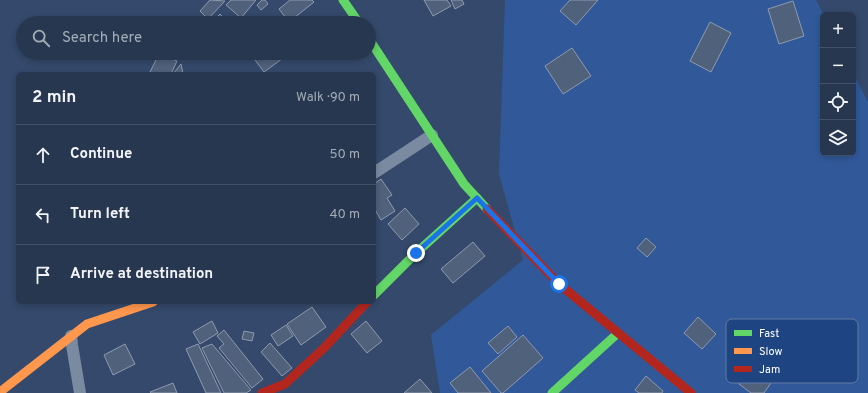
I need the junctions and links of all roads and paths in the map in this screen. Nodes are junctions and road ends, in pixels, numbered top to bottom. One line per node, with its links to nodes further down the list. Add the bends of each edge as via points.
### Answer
1 (343, 0): 2 (street)
2 (354, 16)
3 (376, 50): 4 (street)
4 (432, 136): 5 (street); 6 (street, via 464,184)
5 (376, 172)
6 (477, 198): 7 (street); 10 (street, via 559,284)
7 (376, 293)
8 (147, 304): 11 (street, via 87,324)
9 (366, 304): 14 (street, via 285,384)
10 (618, 333): 15 (street); 16 (street)
11 (71, 336): 12 (street); 13 (street)
12 (0, 392)
13 (80, 393)
14 (262, 393)
15 (552, 393)
16 (691, 393)

